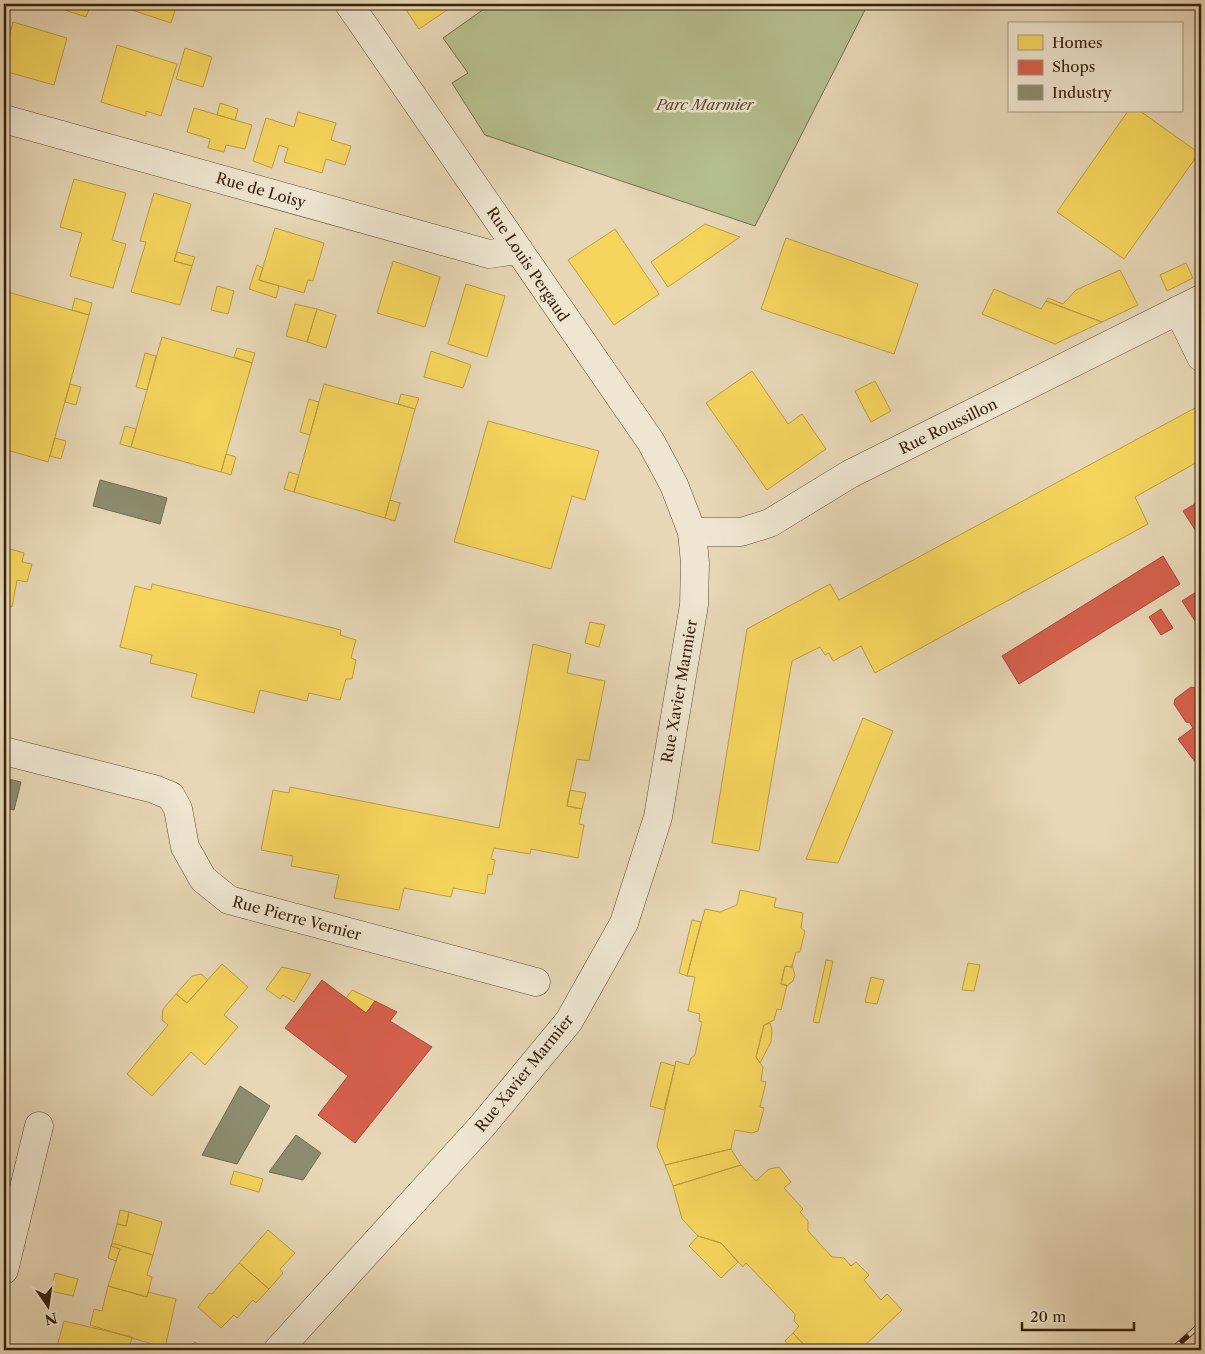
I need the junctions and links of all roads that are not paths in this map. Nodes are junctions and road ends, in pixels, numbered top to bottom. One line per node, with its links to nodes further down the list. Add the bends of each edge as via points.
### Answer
1 (349, 4): 3 (street, Rue Louis Pergaud)
2 (4, 119): 3 (street, Rue de Loisy, via 489,254)
3 (519, 250): 6 (street, Rue Louis Pergaud, via 651,442 674,485)
4 (1190, 305): 5 (street); 6 (street, Rue Roussillon, via 850,474 770,523 741,532)
5 (1201, 357)
6 (692, 532): 11 (street, Rue Xavier Marmier, via 694,605 658,817 624,924 569,1021 483,1125)
7 (4, 751): 8 (street, Rue Pierre Vernier, via 171,796 178,809 185,847 203,879 229,900)
8 (536, 982)
9 (39, 1126): 10 (street)
10 (4, 1270)
11 (278, 1350)

